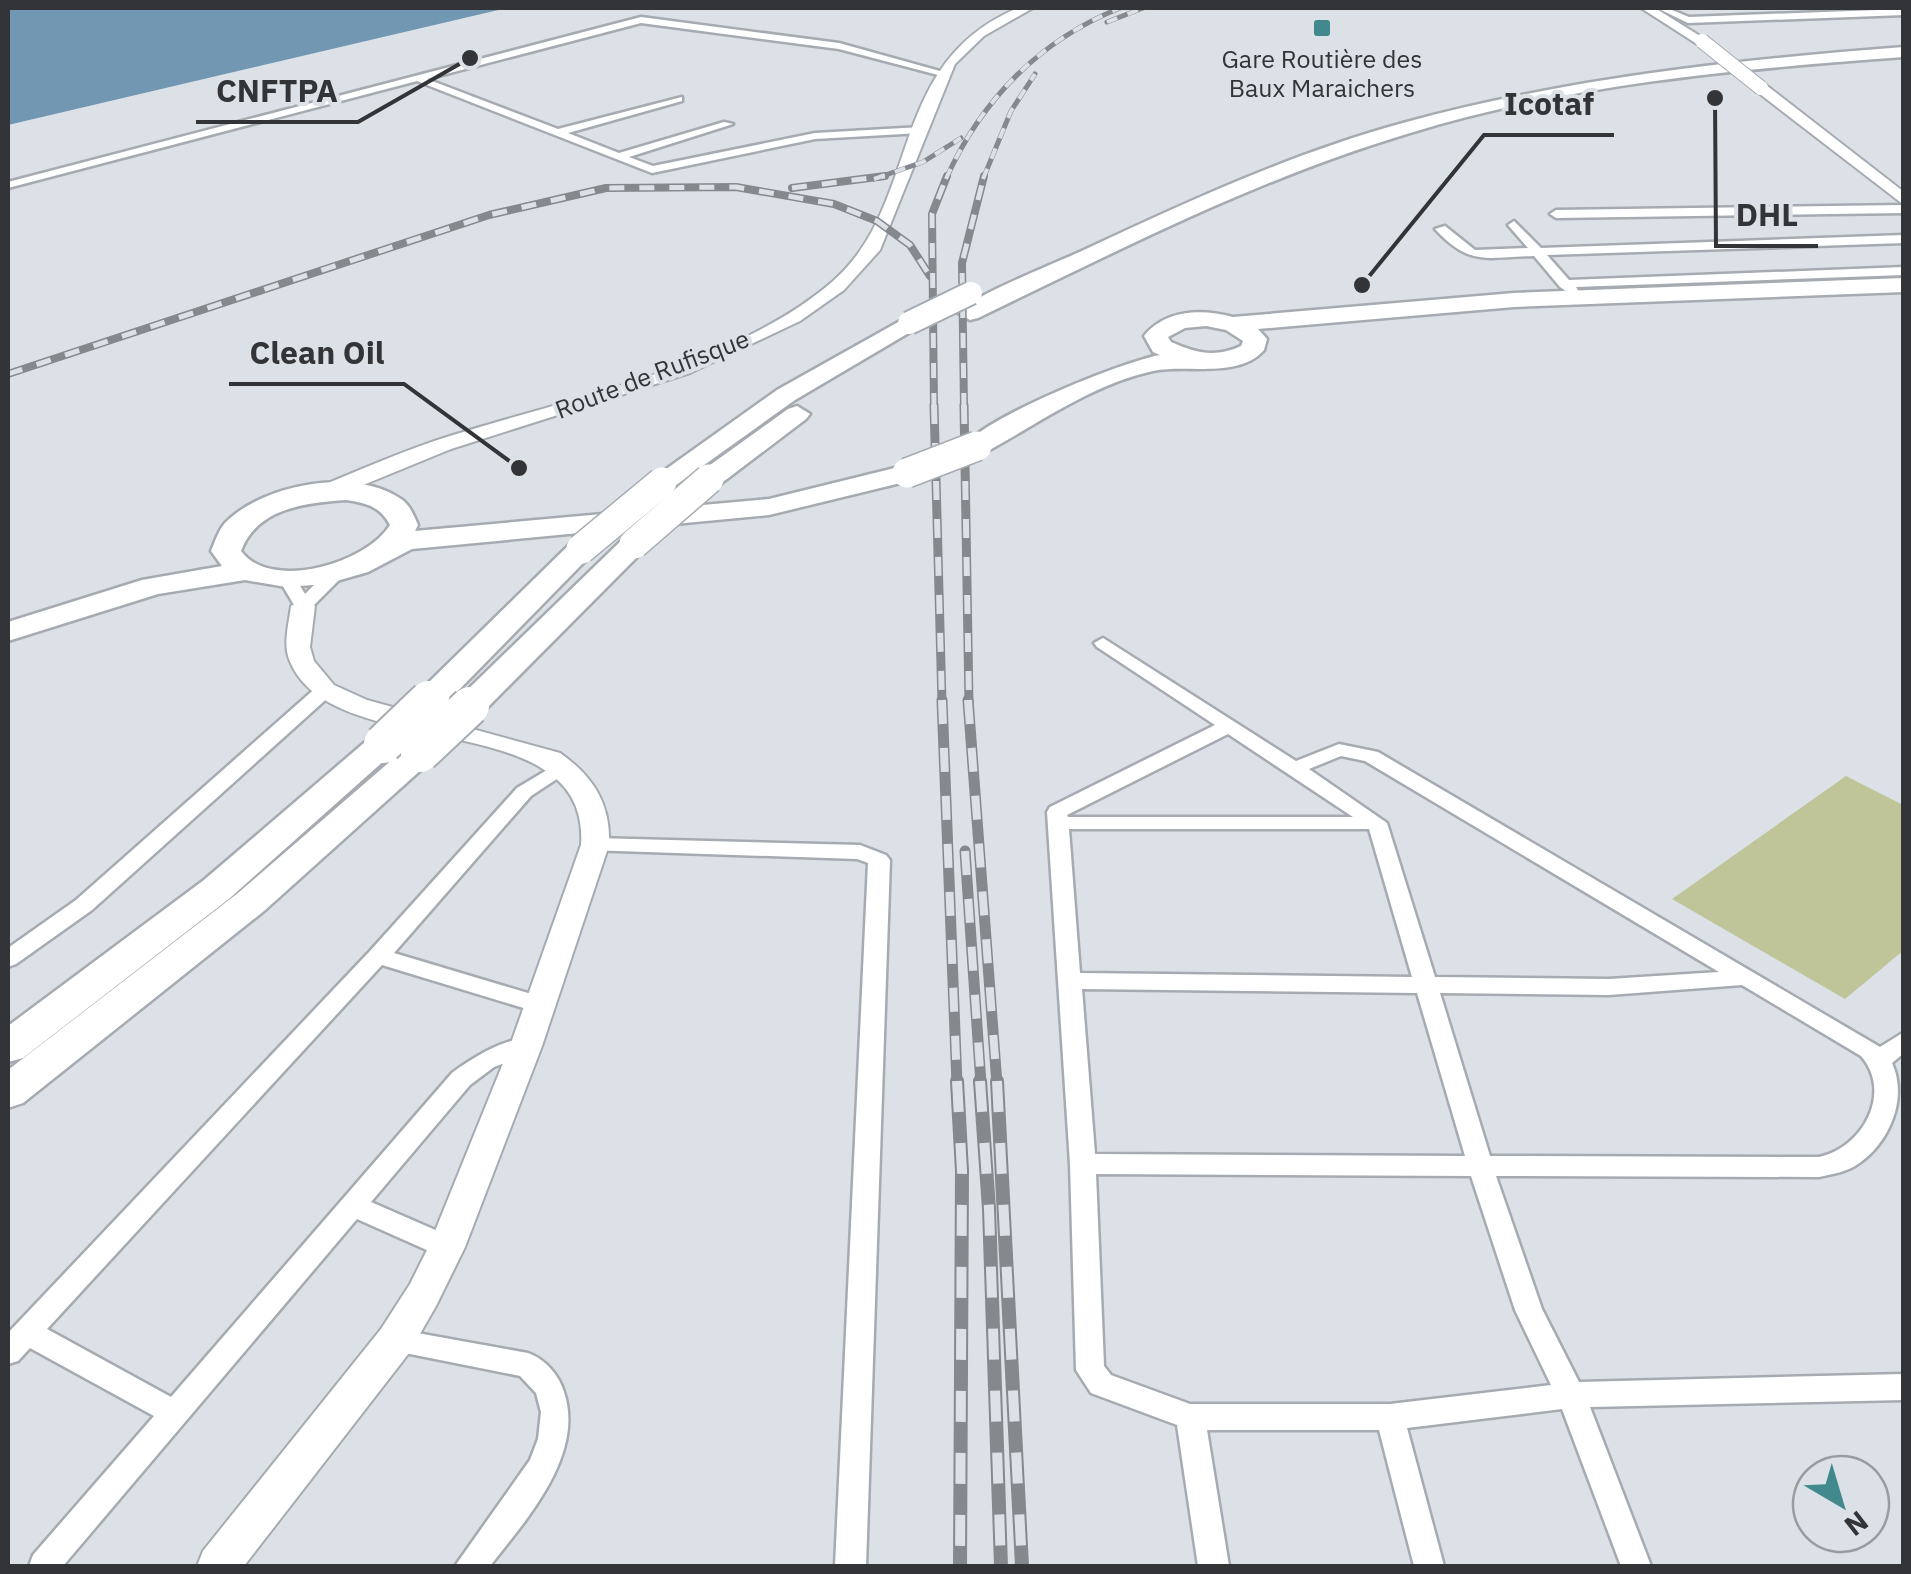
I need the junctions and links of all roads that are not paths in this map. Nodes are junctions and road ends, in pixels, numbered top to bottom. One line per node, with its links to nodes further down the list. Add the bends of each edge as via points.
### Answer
1 (1026, 8): 11 (main road, Route de Rufisque, via 966,43)
2 (1647, 8): 8 (main road)
3 (1661, 8): 7 (street)
4 (1764, 8): 5 (street)
5 (1812, 8)
6 (1904, 12): 7 (street)
7 (1683, 20): 8 (street)
8 (1708, 37): 19 (main road, bridge, via 1761,88)
9 (1904, 44): 36 (highway, via 1603,76 1356,131 1219,179)
10 (1904, 52): 36 (highway, via 1614,83 1388,134 1236,189)
11 (942, 73): 12 (street, via 840,46 642,20); 15 (main road, Route de Rufisque)
12 (414, 77): 16 (street); 18 (street)
13 (678, 99): 16 (street)
14 (728, 124): 17 (street)
15 (921, 130): 17 (street, via 814,136 652,170); 43 (main road, Route de Rufisque, via 872,250 821,299 710,358)
16 (557, 133): 17 (street)
17 (618, 156)
18 (8, 184)
19 (1904, 200)
20 (1904, 209): 21 (street)
21 (1816, 210): 22 (street); 23 (street)
22 (1556, 214)
23 (1828, 221)
24 (1514, 225): 30 (street)
25 (1441, 230): 30 (street, via 1470,254)
26 (1840, 231): 28 (street)
27 (1904, 239): 28 (street)
28 (1852, 241): 29 (street)
29 (1625, 250): 30 (street); 33 (street)
30 (1542, 253): 34 (street)
31 (1904, 271): 33 (street)
32 (1904, 284): 33 (highway)
33 (1660, 286): 34 (highway)
34 (1571, 290): 37 (highway)
35 (1904, 293): 40 (highway, via 1429,315 1313,326)
36 (971, 303): 38 (highway)
37 (1234, 324): 39 (highway, via 1181,321 1160,330); 40 (highway)
38 (910, 334): 71 (highway, bridge, via 772,404 662,482 582,549 383,744 217,889); 73 (highway, bridge, via 709,479 420,753 250,902)
39 (1156, 342): 41 (highway); 42 (highway, via 1040,394)
40 (1256, 343): 41 (highway, via 1227,360)
41 (1190, 359): 42 (highway, via 1113,376)
42 (975, 439): 44 (highway, bridge)
43 (411, 457): 45 (main road, Route de Rufisque); 46 (main road, via 392,474)
44 (908, 466): 46 (highway, via 738,497 461,516); 48 (highway, via 769,507 467,531)
45 (326, 492): 46 (highway, via 356,493); 47 (highway, via 250,515)
46 (391, 506): 48 (highway, via 402,532)
47 (226, 542): 49 (highway, via 229,558); 53 (highway, via 154,571)
48 (392, 545): 50 (highway)
49 (246, 570): 51 (highway); 54 (highway, via 153,586)
50 (336, 572): 51 (highway); 52 (street)
51 (286, 578): 52 (street)
52 (303, 606): 56 (main road, via 302,662)
53 (8, 612)
54 (8, 632)
55 (1103, 643): 57 (street)
56 (325, 690): 58 (main road, via 358,706); 64 (street, via 84,905)
57 (1230, 726): 59 (street); 61 (street, via 1057,812)
58 (562, 767): 62 (main road, via 595,808); 63 (street, via 524,792)
59 (1294, 768): 60 (street); 65 (street, via 1339,750 1371,756)
60 (1377, 823): 61 (street); 67 (street)
61 (1058, 824): 66 (street)
62 (594, 845): 68 (main road); 88 (street, via 860,852 880,860)
63 (378, 956): 68 (street); 79 (street)
64 (8, 960)
65 (1742, 978): 67 (street, via 1609,987); 72 (street)
66 (1070, 981): 67 (street); 74 (street)
67 (1426, 985): 75 (street)
68 (540, 1005): 70 (main road)
69 (1904, 1040): 72 (street)
70 (526, 1046): 76 (street, via 486,1061 461,1080); 77 (main road)
71 (8, 1047)
72 (1880, 1059): 75 (street, via 1888,1090 1880,1119 1845,1160 1792,1168)
73 (8, 1092)
74 (1083, 1164): 75 (street); 83 (street, via 1090,1370 1101,1384)
75 (1481, 1168): 81 (street, via 1529,1310)
76 (355, 1207): 77 (street); 82 (street)
77 (447, 1247): 78 (main road)
78 (395, 1341): 86 (main road); 87 (street, via 528,1365 544,1376 555,1397 549,1452)
79 (17, 1342): 82 (street)
80 (1904, 1387): 81 (street)
81 (1571, 1395): 84 (street); 91 (street)
82 (176, 1414): 85 (street)
83 (1190, 1417): 84 (street); 89 (street)
84 (1390, 1417): 90 (street)
85 (44, 1566)
86 (218, 1566)
87 (471, 1566)
88 (851, 1566)
89 (1213, 1566)
90 (1429, 1566)
91 (1636, 1566)

